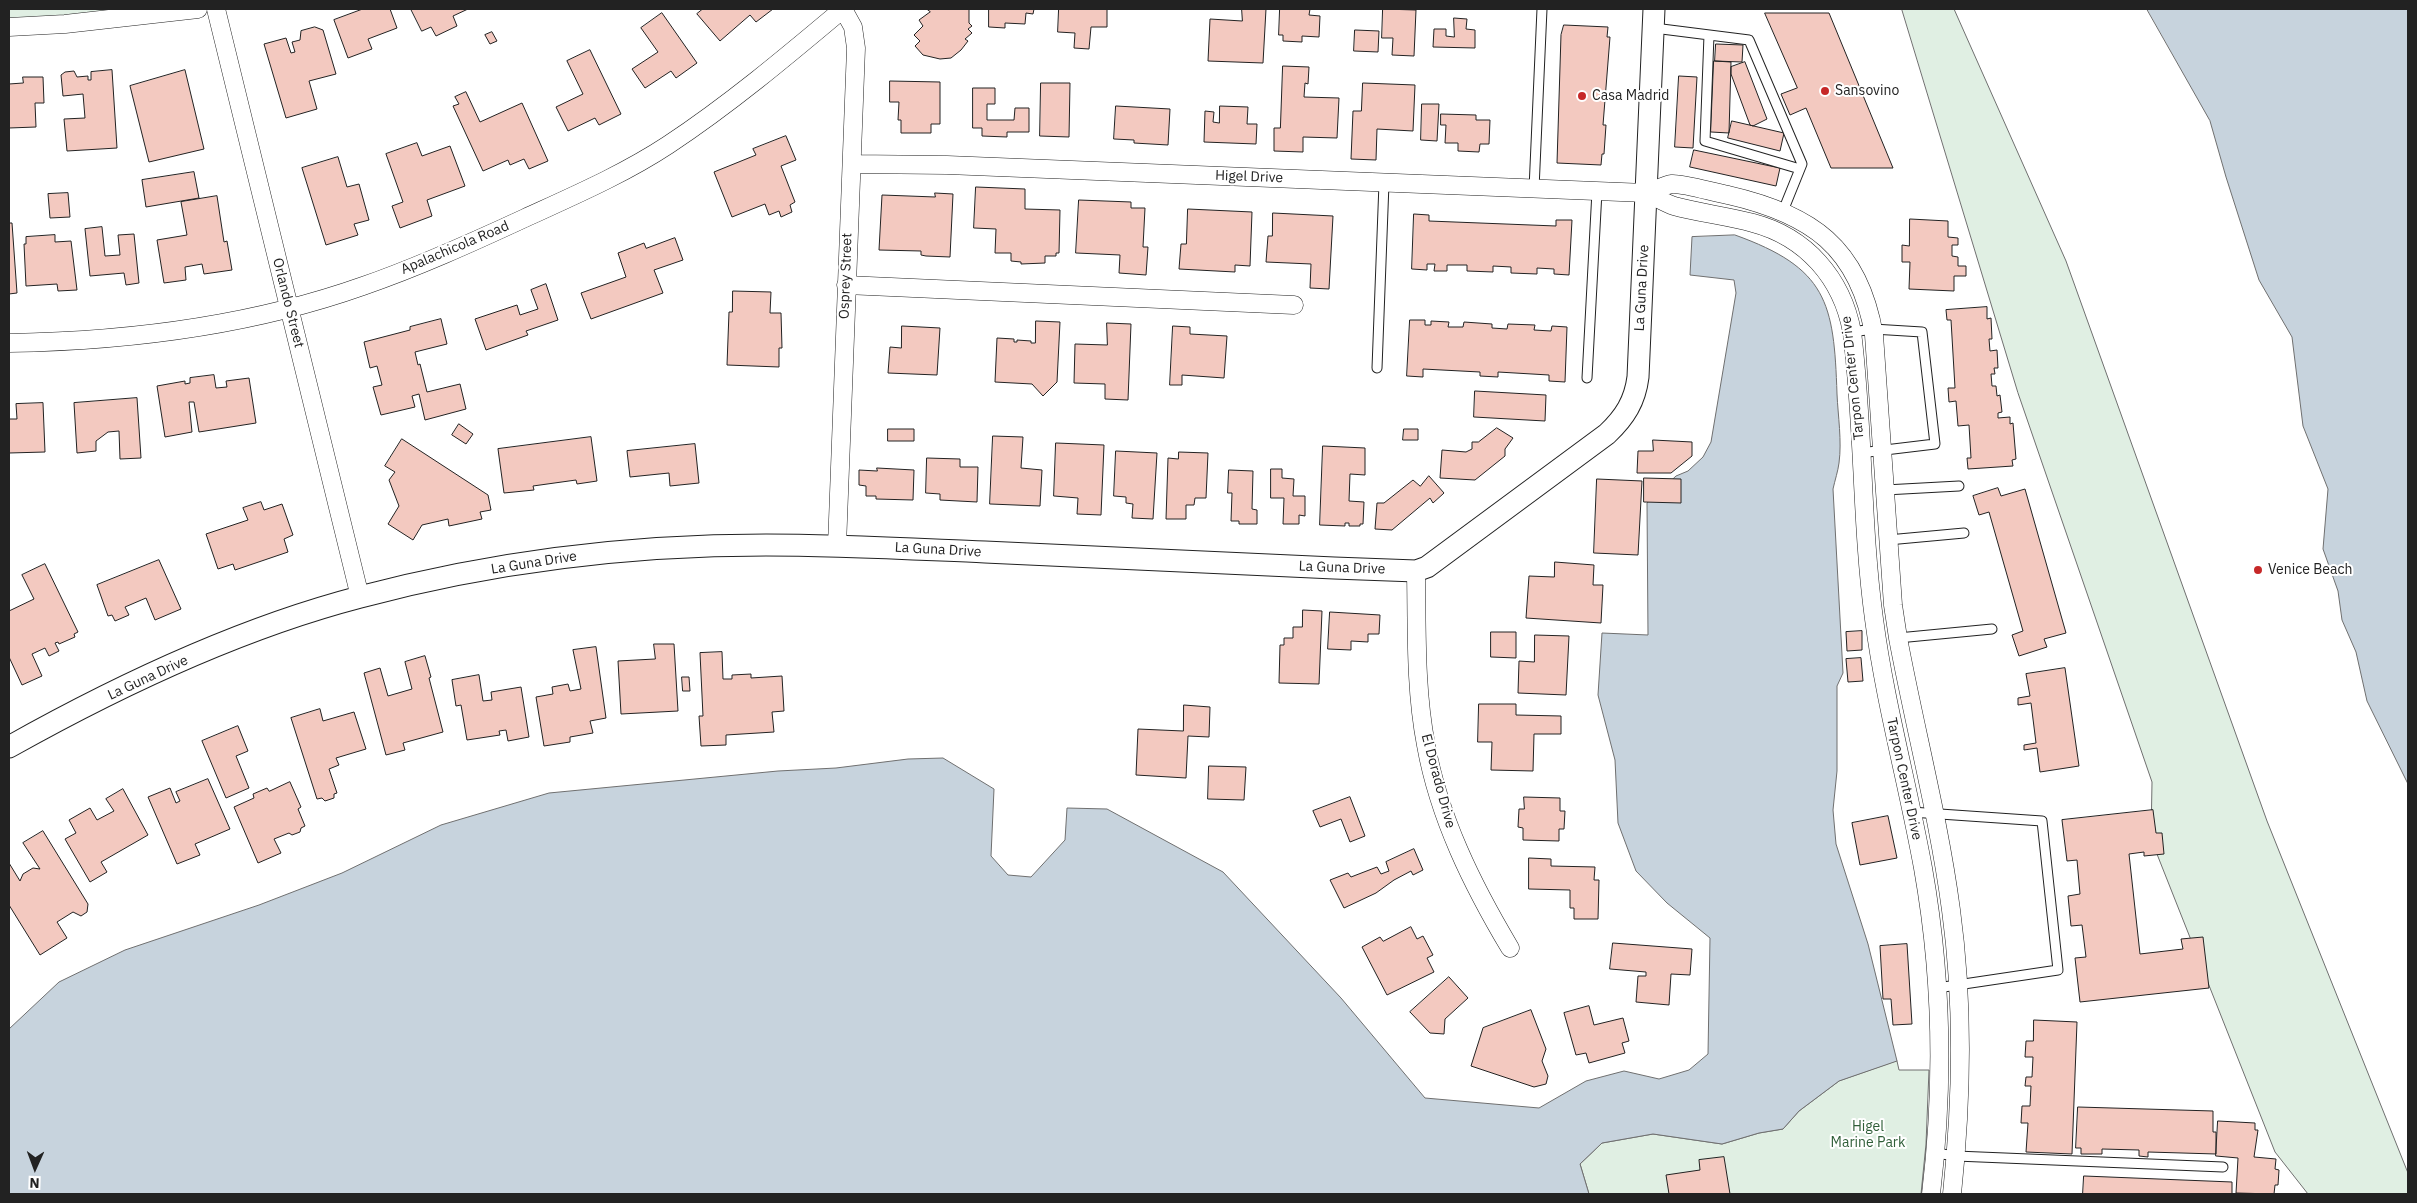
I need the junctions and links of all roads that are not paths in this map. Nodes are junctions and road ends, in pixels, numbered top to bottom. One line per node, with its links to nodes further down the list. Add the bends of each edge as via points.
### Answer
1 (198, 9): 6 (street)
2 (216, 9): 17 (street, Orlando Street)
3 (843, 9): 8 (street, Osprey Street, via 856,41); 17 (street, Apalachicola Road, via 744,90 666,146 630,167 445,255 362,287)
4 (1542, 9): 11 (lane)
5 (1654, 18): 7 (lane); 13 (street, La Guna Drive)
6 (9, 27)
7 (1709, 35): 9 (lane, via 1749,40 1802,164); 9 (lane, via 1705,141)
8 (852, 164): 10 (street, Higel Drive); 15 (street, Osprey Street)
9 (1800, 169): 14 (lane)
10 (1384, 183): 11 (street, Higel Drive); 21 (lane)
11 (1534, 189): 12 (street, Higel Drive)
12 (1597, 191): 13 (street, Higel Drive); 22 (lane)
13 (1646, 193): 14 (street, Tarpon Center Drive, via 1672,184); 19 (street, Tarpon Center Drive, via 1674,205 1768,228 1804,247 1819,261 1843,298); 30 (street, La Guna Drive, via 1638,377 1624,416 1607,434 1434,564)
14 (1783, 211): 18 (street, Tarpon Center Drive, via 1822,235 1847,262 1867,302)
15 (846, 285): 16 (street); 29 (street, Osprey Street)
16 (1294, 305)
17 (289, 308): 20 (street, Apalachicola Road, via 174,331); 31 (street, Orlando Street)
18 (1873, 329): 19 (lane); 23 (street, Tarpon Center Drive); 23 (lane, via 1922,332 1936,444)
19 (1852, 332): 24 (street, Tarpon Center Drive)
20 (9, 343)
21 (1376, 368)
22 (1587, 378)
23 (1882, 451): 24 (lane); 26 (street, Tarpon Center Drive)
24 (1860, 453): 35 (street, Tarpon Center Drive, via 1874,620)
25 (1959, 486): 26 (lane)
26 (1885, 490): 28 (street, Tarpon Center Drive)
27 (1964, 533): 28 (lane)
28 (1888, 540): 33 (street, Tarpon Center Drive)
29 (836, 546): 30 (street, La Guna Drive); 31 (street, La Guna Drive, via 694,547 568,556)
30 (1416, 571): 37 (street, El Dorado Drive, via 1420,700 1432,774 1466,866)
31 (360, 597): 34 (street, La Guna Drive, via 261,629 166,668)
32 (1992, 629): 33 (lane)
33 (1898, 638): 36 (street, Tarpon Center Drive)
34 (9, 747)
35 (1911, 812): 36 (lane); 39 (street, Tarpon Center Drive, via 1927,895)
36 (1933, 812): 38 (street, Tarpon Center Drive, via 1951,910); 38 (lane, via 2042,821 2058,970)
37 (1510, 948)
38 (1958, 985): 39 (lane); 41 (street, Tarpon Center Drive, via 1961,1084)
39 (1937, 988): 40 (street, Tarpon Center Drive, via 1939,1074)
40 (1935, 1153): 41 (lane); 43 (street, Tarpon Center Drive)
41 (1956, 1156): 42 (lane); 43 (street, Tarpon Center Drive)
42 (2223, 1167)
43 (1941, 1193): 44 (lane)
44 (1957, 1194)

